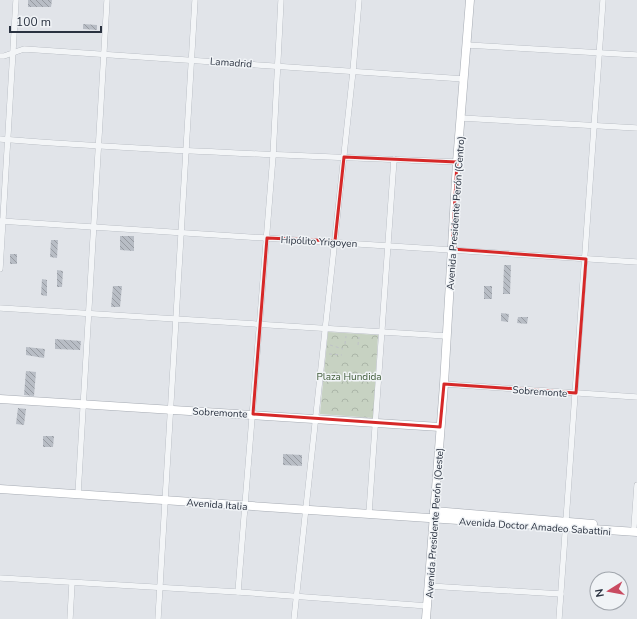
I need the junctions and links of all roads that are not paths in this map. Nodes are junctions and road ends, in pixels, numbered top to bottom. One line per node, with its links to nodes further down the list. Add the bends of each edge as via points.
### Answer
1 (16, 0): 9 (street)
2 (107, 0): 10 (street)
3 (195, 0): 14 (street)
4 (281, 0): 15 (street)
5 (359, 0): 16 (street)
6 (470, 0): 8 (main road, Avenida Presidente Perón (Centro))
7 (603, 0): 11 (street)
8 (467, 45): 11 (street); 17 (main road, Avenida Presidente Perón (Centro))
9 (14, 52): 10 (street, Lamadrid, via 24,49); 13 (street, Lamadrid); 22 (street)
10 (103, 53): 14 (street, Lamadrid); 23 (street)
11 (599, 53): 12 (street); 19 (street)
12 (637, 55)
13 (0, 56)
14 (192, 59): 15 (street, Lamadrid); 24 (street)
15 (279, 65): 16 (street, Lamadrid); 25 (street)
16 (353, 71): 17 (street, Lamadrid); 26 (street)
17 (464, 78): 18 (main road, Avenida Presidente Perón (Centro))
18 (462, 118): 19 (street); 28 (main road, Avenida Presidente Perón (Centro))
19 (595, 126): 20 (street); 36 (street)
20 (637, 128)
21 (0, 139): 22 (street)
22 (9, 140): 23 (street); 29 (street)
23 (97, 147): 24 (street); 30 (street)
24 (185, 151): 25 (street); 31 (street)
25 (273, 156): 26 (street); 32 (street)
26 (344, 157): 27 (street); 33 (street)
27 (394, 159): 28 (street); 34 (street)
28 (457, 162): 35 (main road, Avenida Presidente Perón (Centro))
29 (2, 221): 30 (street, Hipólito Yrigoyen); 38 (street)
30 (93, 226): 31 (street, Hipólito Yrigoyen); 40 (street)
31 (181, 232): 32 (street, Hipólito Yrigoyen); 41 (street)
32 (267, 238): 33 (street, Hipólito Yrigoyen); 42 (street)
33 (335, 241): 34 (street, Hipólito Yrigoyen); 43 (street)
34 (388, 245): 35 (street, Hipólito Yrigoyen); 44 (street)
35 (452, 249): 36 (street, Hipólito Yrigoyen); 45 (main road, Avenida Presidente Perón (Centro))
36 (586, 259): 37 (street, Hipólito Yrigoyen); 47 (street)
37 (637, 262)
38 (0, 269)
39 (0, 308): 40 (street)
40 (88, 314): 41 (street); 50 (street)
41 (176, 319): 42 (street); 51 (street)
42 (260, 324): 43 (street); 52 (street)
43 (325, 329): 44 (street); 53 (street)
44 (381, 332): 45 (street); 54 (street)
45 (447, 336): 46 (main road, Avenida Presidente Perón (Centro))
46 (444, 384): 47 (street, Sobremonte); 55 (main road, Avenida Presidente Perón (Centro))
47 (576, 393): 48 (street, Sobremonte); 64 (street)
48 (637, 397)
49 (0, 399): 50 (main road, Sobremonte)
50 (82, 404): 51 (main road, Sobremonte); 58 (street)
51 (170, 409): 52 (main road, Sobremonte); 59 (street)
52 (253, 414): 53 (main road, Sobremonte); 60 (street)
53 (315, 418): 54 (main road, Sobremonte); 61 (street)
54 (376, 422): 55 (main road, Sobremonte); 62 (street)
55 (440, 426): 63 (main road, Avenida Presidente Perón (Oeste))
56 (637, 485): 65 (street)
57 (0, 489): 58 (main road, Avenida Italia)
58 (78, 494): 59 (main road, Avenida Italia)
59 (165, 501): 60 (main road, Avenida Italia); 69 (street)
60 (246, 506): 61 (main road, Avenida Italia); 70 (street)
61 (306, 509): 62 (main road, Avenida Italia); 72 (street)
62 (369, 513): 63 (main road, Avenida Italia)
63 (434, 515): 64 (main road, Avenida Doctor Amadeo Sabattini); 68 (main road, Avenida Presidente Perón (Oeste))
64 (567, 525): 65 (main road, Avenida Doctor Amadeo Sabattini); 71 (street)
65 (636, 529)
66 (0, 578): 67 (street)
67 (72, 582): 69 (street); 74 (street)
68 (429, 586): 71 (street); 73 (main road, Avenida Presidente Perón (Oeste))
69 (160, 588): 70 (street); 75 (street)
70 (238, 592): 72 (street)
71 (561, 594): 78 (street)
72 (296, 597): 73 (street); 76 (street)
73 (428, 606): 77 (main road, Avenida Presidente Perón (Oeste))
74 (70, 619)
75 (158, 619)
76 (294, 619)
77 (426, 619)
78 (559, 619)

